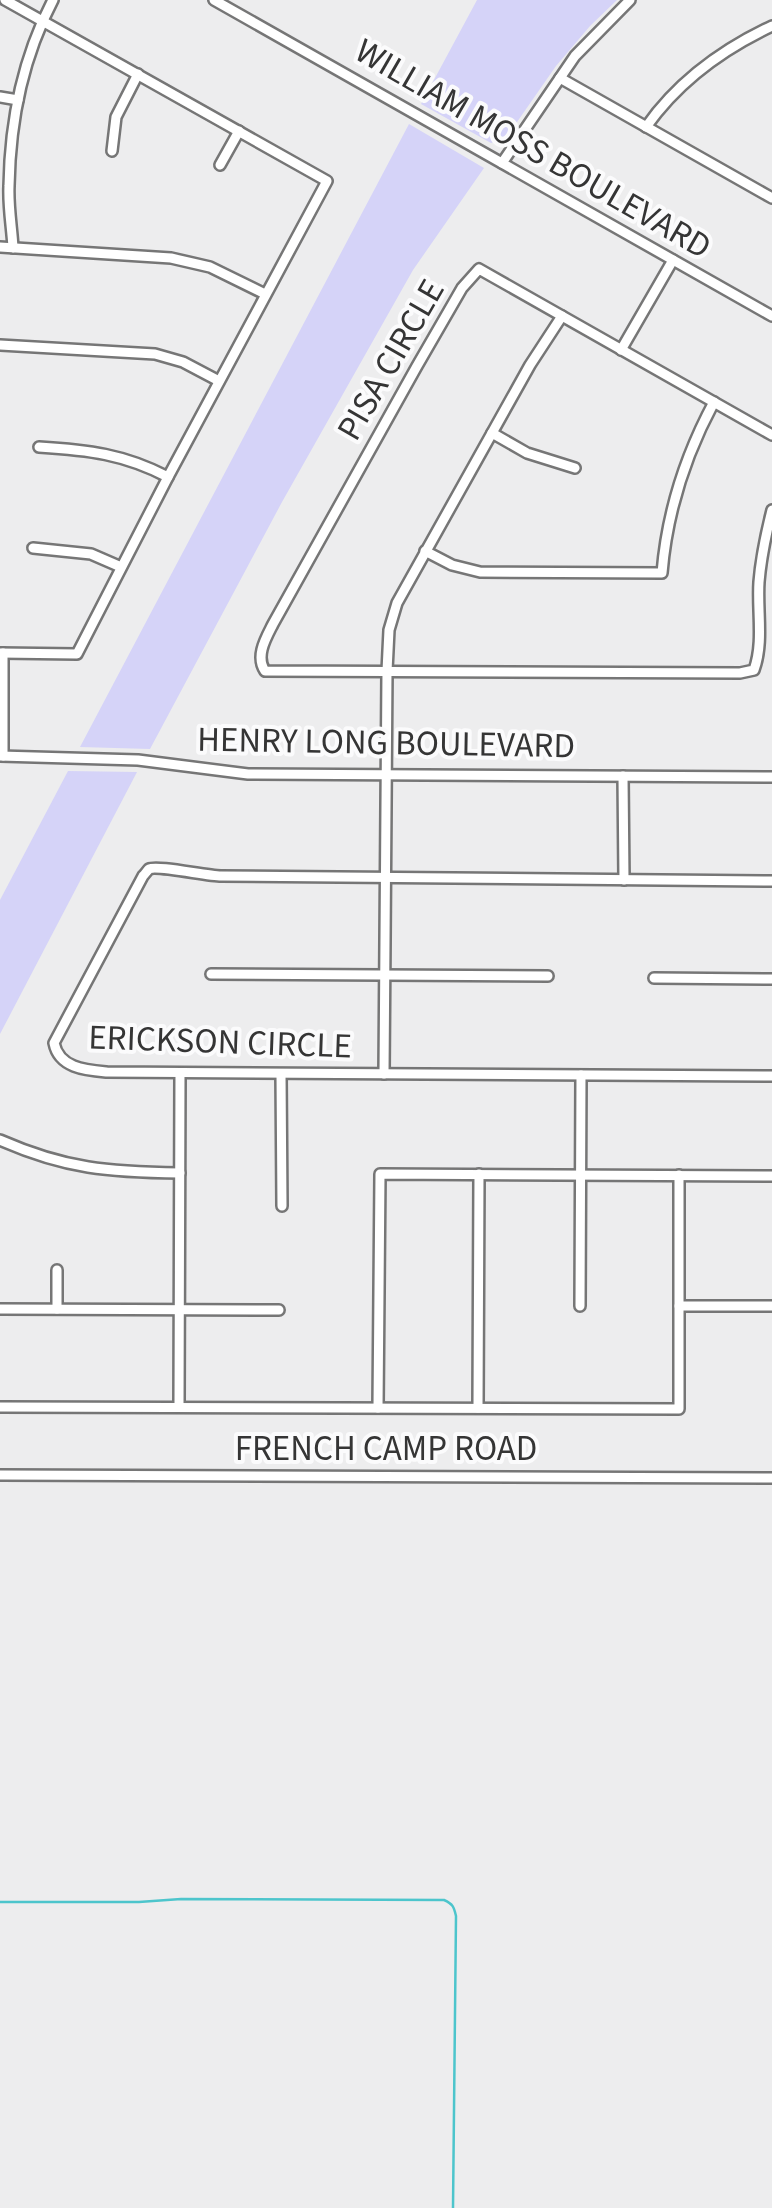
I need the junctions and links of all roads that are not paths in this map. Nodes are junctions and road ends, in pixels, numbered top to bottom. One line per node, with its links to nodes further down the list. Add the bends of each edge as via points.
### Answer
1 (6, 0): 5 (street)
2 (53, 0): 5 (street)
3 (214, 0): 14 (street, WILLIAM MOSS BOULEVARD)
4 (630, 0): 8 (street)
5 (42, 21): 7 (street); 10 (street)
6 (772, 26): 11 (street, via 694,76)
7 (138, 74): 12 (street); 13 (street, via 116,117)
8 (560, 78): 11 (street); 14 (street)
9 (0, 96): 10 (street)
10 (18, 100): 18 (street, via 8,190)
11 (646, 127): 16 (street)
12 (240, 131): 15 (street); 20 (street, via 327,181)
13 (112, 151)
14 (502, 163): 19 (street, WILLIAM MOSS BOULEVARD)
15 (220, 165)
16 (772, 198)
17 (0, 247): 18 (street)
18 (14, 248): 20 (street, via 171,258)
19 (673, 260): 22 (street, WILLIAM MOSS BOULEVARD); 24 (street)
20 (264, 294): 25 (street)
21 (562, 316): 24 (street, PISA CIRCLE); 27 (street); 37 (street, PISA CIRCLE, via 478,269 273,624 260,664 265,671)
22 (772, 316)
23 (0, 345): 25 (street, via 155,354)
24 (621, 350): 26 (street, PISA CIRCLE)
25 (219, 381): 31 (street)
26 (714, 402): 28 (street, PISA CIRCLE); 34 (street, via 680,477 662,574 480,572)
27 (492, 434): 30 (street); 34 (street)
28 (772, 435)
29 (39, 447): 31 (street, via 110,454)
30 (575, 468)
31 (168, 477): 35 (street)
32 (772, 510): 37 (street, PISA CIRCLE, via 761,559 754,670)
33 (34, 548): 35 (street, via 91,554)
34 (425, 551): 37 (street, via 392,615)
35 (122, 567): 36 (street, via 77,654)
36 (2, 654): 38 (street)
37 (386, 671): 39 (street)
38 (1, 756): 39 (street, HENRY LONG BOULEVARD, via 138,760 248,774)
39 (385, 776): 40 (street, HENRY LONG BOULEVARD); 42 (street)
40 (623, 776): 41 (street, HENRY LONG BOULEVARD); 43 (street)
41 (772, 777)
42 (385, 877): 43 (street, ERICKSON CIRCLE); 46 (street); 50 (street, ERICKSON CIRCLE, via 220,876 150,868 56,1036 55,1051 64,1062 90,1071)
43 (624, 880): 44 (street, ERICKSON CIRCLE)
44 (772, 881)
45 (211, 974): 46 (street)
46 (384, 974): 47 (street); 52 (street)
47 (548, 976)
48 (654, 978): 49 (street)
49 (772, 978)
50 (180, 1073): 51 (street, ERICKSON CIRCLE); 56 (street)
51 (281, 1074): 52 (street, ERICKSON CIRCLE); 61 (street)
52 (384, 1074): 53 (street, ERICKSON CIRCLE)
53 (581, 1075): 54 (street, ERICKSON CIRCLE); 58 (street)
54 (772, 1076)
55 (1, 1143): 56 (street, via 98,1170)
56 (180, 1173): 68 (street)
57 (479, 1174): 58 (street); 72 (street, via 380,1174); 73 (street)
58 (580, 1175): 59 (street); 63 (street)
59 (679, 1175): 60 (street); 64 (street)
60 (772, 1176)
61 (282, 1206)
62 (57, 1270): 67 (street)
63 (580, 1306)
64 (679, 1306): 65 (street); 73 (street, via 680,1409)
65 (772, 1306)
66 (0, 1309): 67 (street)
67 (57, 1310): 68 (street)
68 (179, 1310): 69 (street); 71 (street)
69 (279, 1310)
70 (0, 1407): 71 (street)
71 (179, 1407): 72 (street)
72 (378, 1408): 73 (street)
73 (478, 1408)
74 (0, 1475): 75 (street, FRENCH CAMP ROAD)
75 (772, 1478)

